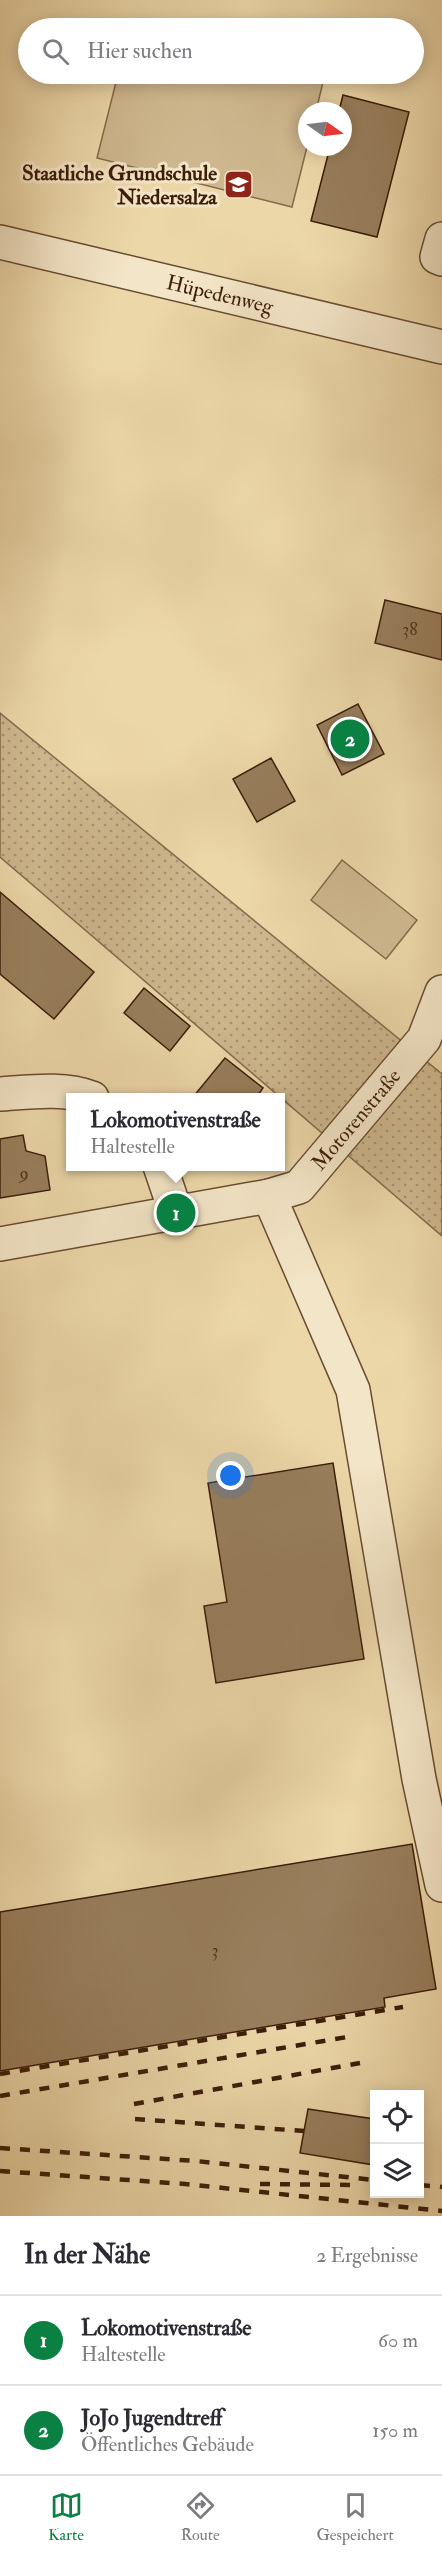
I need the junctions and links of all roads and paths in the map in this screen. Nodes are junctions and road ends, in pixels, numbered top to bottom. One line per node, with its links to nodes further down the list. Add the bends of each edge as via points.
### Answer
1 (442, 239): 3 (street, via 437,257)
2 (0, 243): 4 (street, Hüpedenweg)
3 (442, 259)
4 (442, 346)
5 (441, 1001): 9 (street, Motorenstraße, via 424,1038 299,1187)
6 (81, 1093): 7 (street)
7 (0, 1094)
8 (161, 1171): 10 (street)
9 (269, 1196): 10 (street, Motorenstraße); 12 (street, via 353,1390 419,1779)
10 (176, 1213): 11 (street, Motorenstraße)
11 (0, 1244)
12 (442, 1885)

